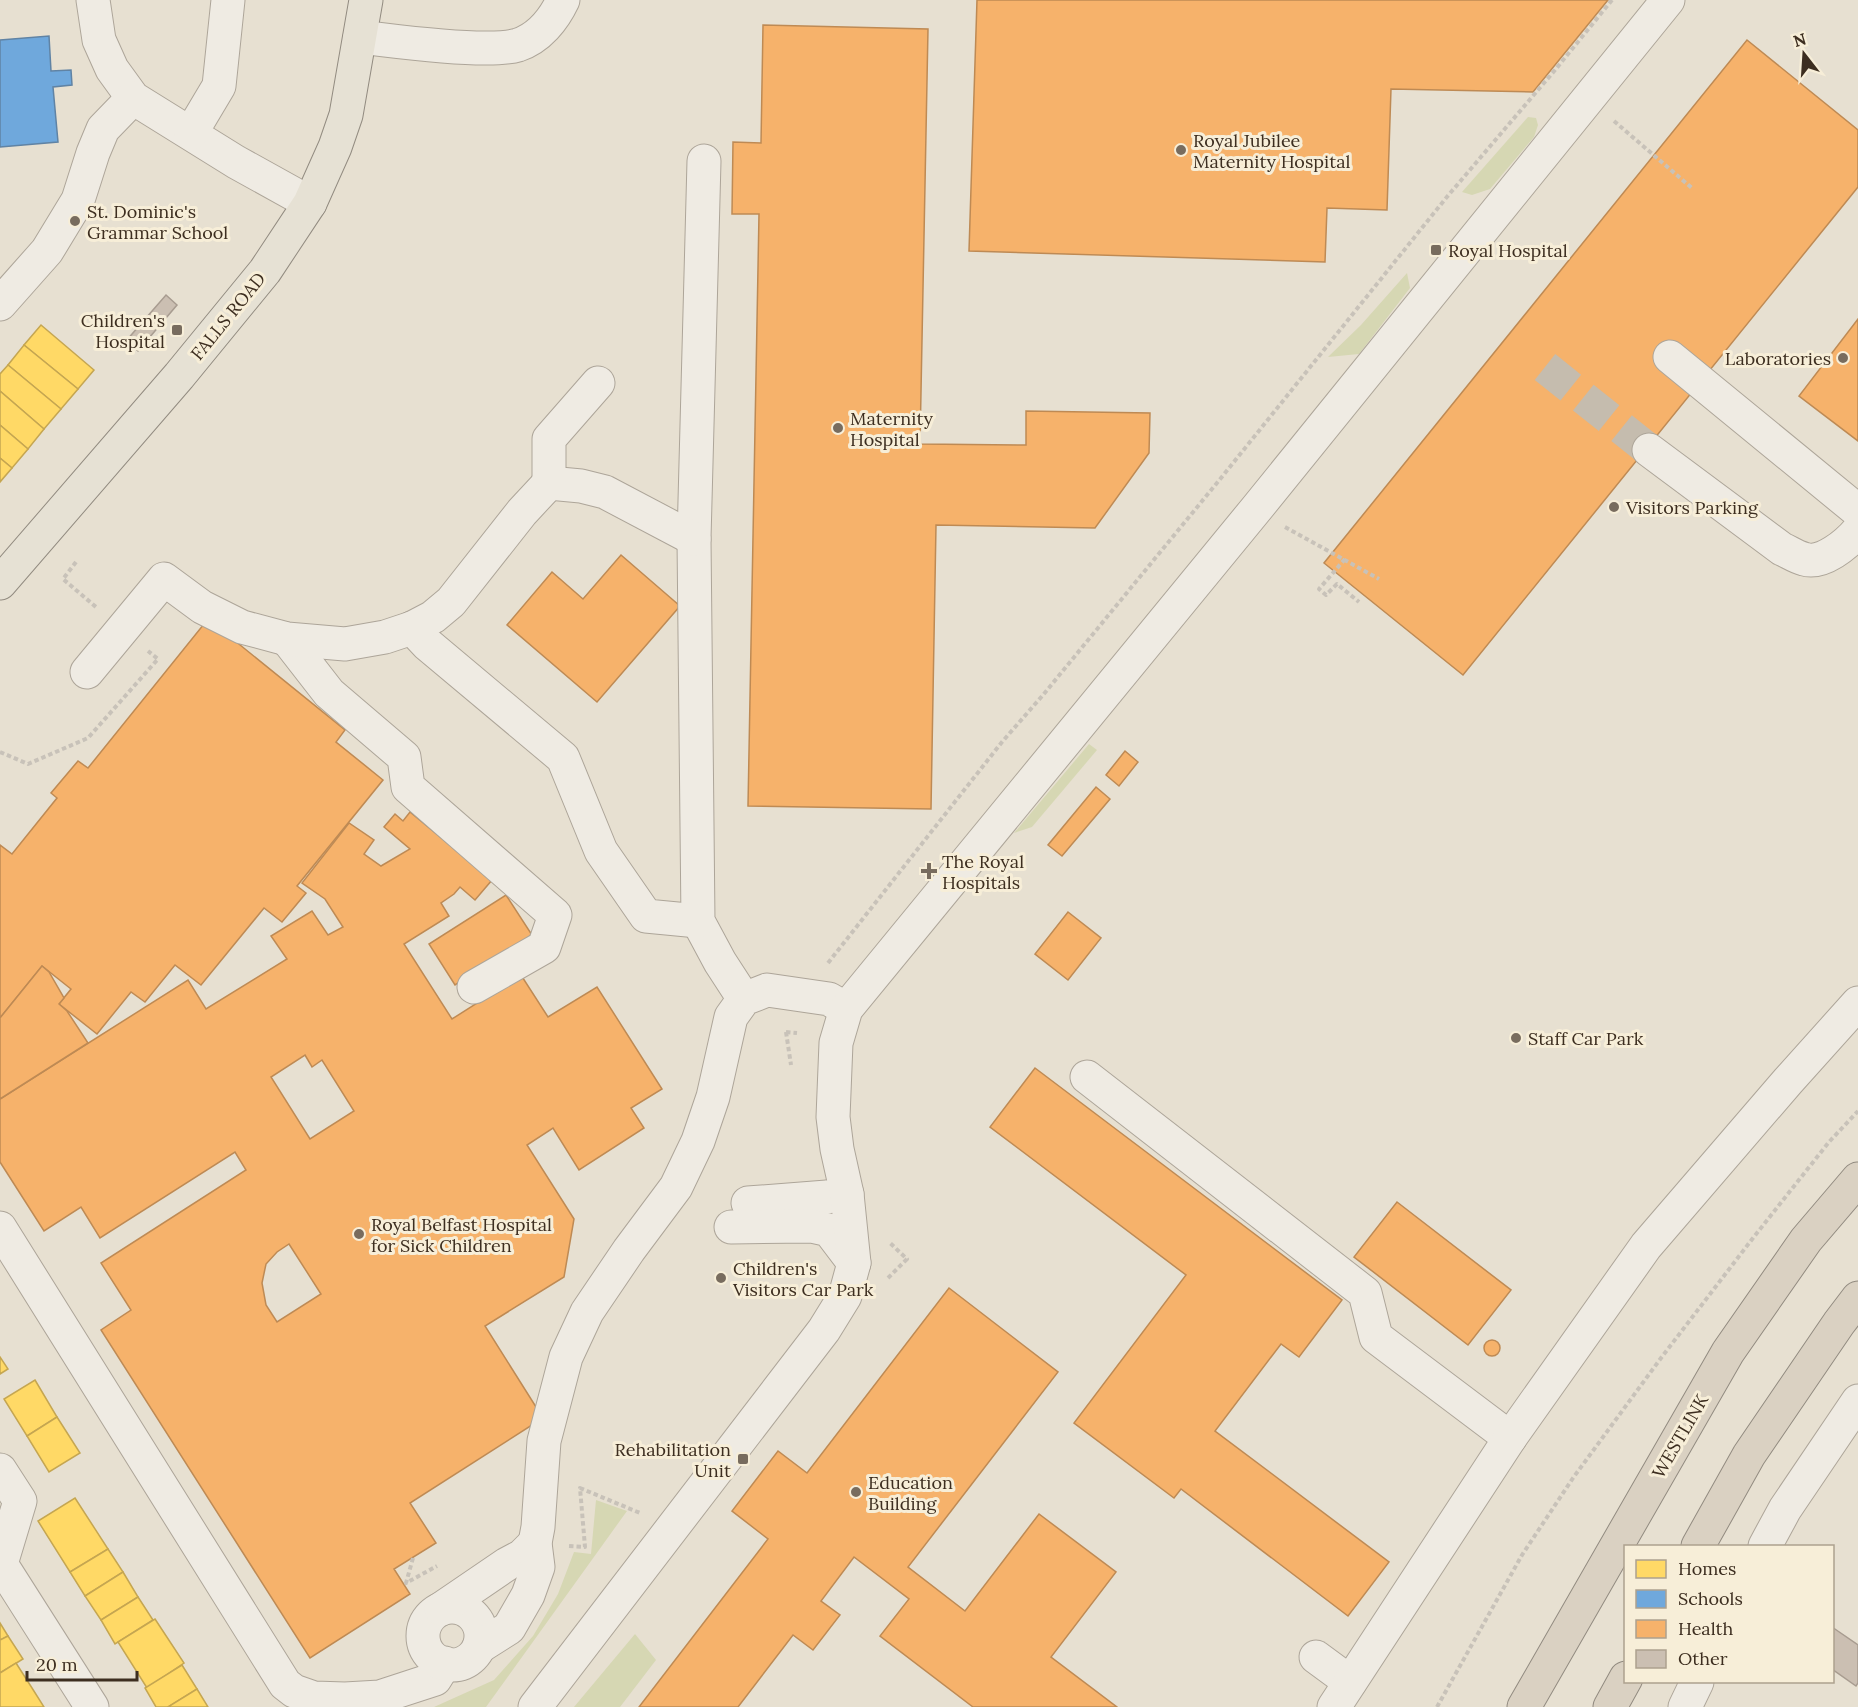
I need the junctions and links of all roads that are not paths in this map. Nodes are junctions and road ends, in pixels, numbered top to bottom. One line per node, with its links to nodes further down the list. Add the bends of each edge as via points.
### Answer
1 (93, 0): 7 (street, via 99,40 112,69)
2 (228, 0): 8 (street, via 219,86)
3 (366, 0): 6 (main road, FALLS ROAD)
4 (563, 0): 6 (street, via 541,33 519,45 441,47)
5 (1668, 0): 27 (street)
6 (360, 37): 10 (main road, FALLS ROAD, via 346,115)
7 (133, 98): 8 (street); 11 (street, via 103,129 78,200 46,252)
8 (191, 133): 10 (street)
9 (704, 161): 18 (street)
10 (310, 203): 19 (main road, FALLS ROAD, via 265,271 194,359)
11 (0, 304)
12 (1670, 357): 16 (street)
13 (598, 383): 15 (street, via 549,439)
14 (1649, 450): 17 (street, via 1782,549 1807,561 1829,556)
15 (549, 483): 18 (street, via 605,492); 20 (street, via 451,603)
16 (1858, 511)
17 (1858, 531)
18 (694, 539): 23 (street)
19 (0, 583)
20 (412, 628): 21 (street, via 345,645); 23 (street, via 563,758 601,851 646,916)
21 (287, 639): 22 (street, via 242,627 202,607 164,579); 24 (street, via 329,693 404,757 408,787 555,915 544,947)
22 (87, 672)
23 (698, 921): 25 (street)
24 (474, 987)
25 (744, 999): 27 (street, via 767,990 829,999); 37 (street, via 731,1017 713,1096 698,1141 676,1187 587,1312 566,1357 544,1441)
26 (1858, 1003): 35 (street, via 1646,1246)
27 (846, 1009): 30 (street, via 836,1043 833,1117)
28 (1087, 1077): 35 (street, via 1365,1293 1376,1337)
29 (1858, 1179): 49 (highway, WESTLINK, via 1806,1240 1728,1352)
30 (847, 1194): 32 (street); 32 (street, via 739,1215 829,1230)
31 (0, 1228): 43 (street, via 285,1684 314,1698 380,1697 435,1679)
32 (854, 1263): 48 (street, via 845,1296 824,1330)
33 (1858, 1298): 38 (highway, via 1749,1455)
34 (1858, 1401): 39 (street, via 1785,1509)
35 (1510, 1438): 46 (street)
36 (0, 1470): 47 (street, via 20,1501 1,1564)
37 (535, 1543): 40 (street, via 522,1556); 41 (street, via 538,1567 528,1594 509,1628)
38 (1699, 1545)
39 (1766, 1545)
40 (441, 1609): 41 (street, via 458,1608 473,1615 481,1630); 43 (street, via 428,1621 424,1638 430,1654)
41 (479, 1647): 43 (street, via 468,1659 453,1665)
42 (1316, 1657): 46 (street)
43 (445, 1663)
44 (1624, 1682): 50 (highway)
45 (1697, 1683): 51 (street)
46 (1342, 1695)
47 (92, 1707)
48 (535, 1707)
49 (1524, 1707)
50 (1610, 1707)
51 (1685, 1707)

